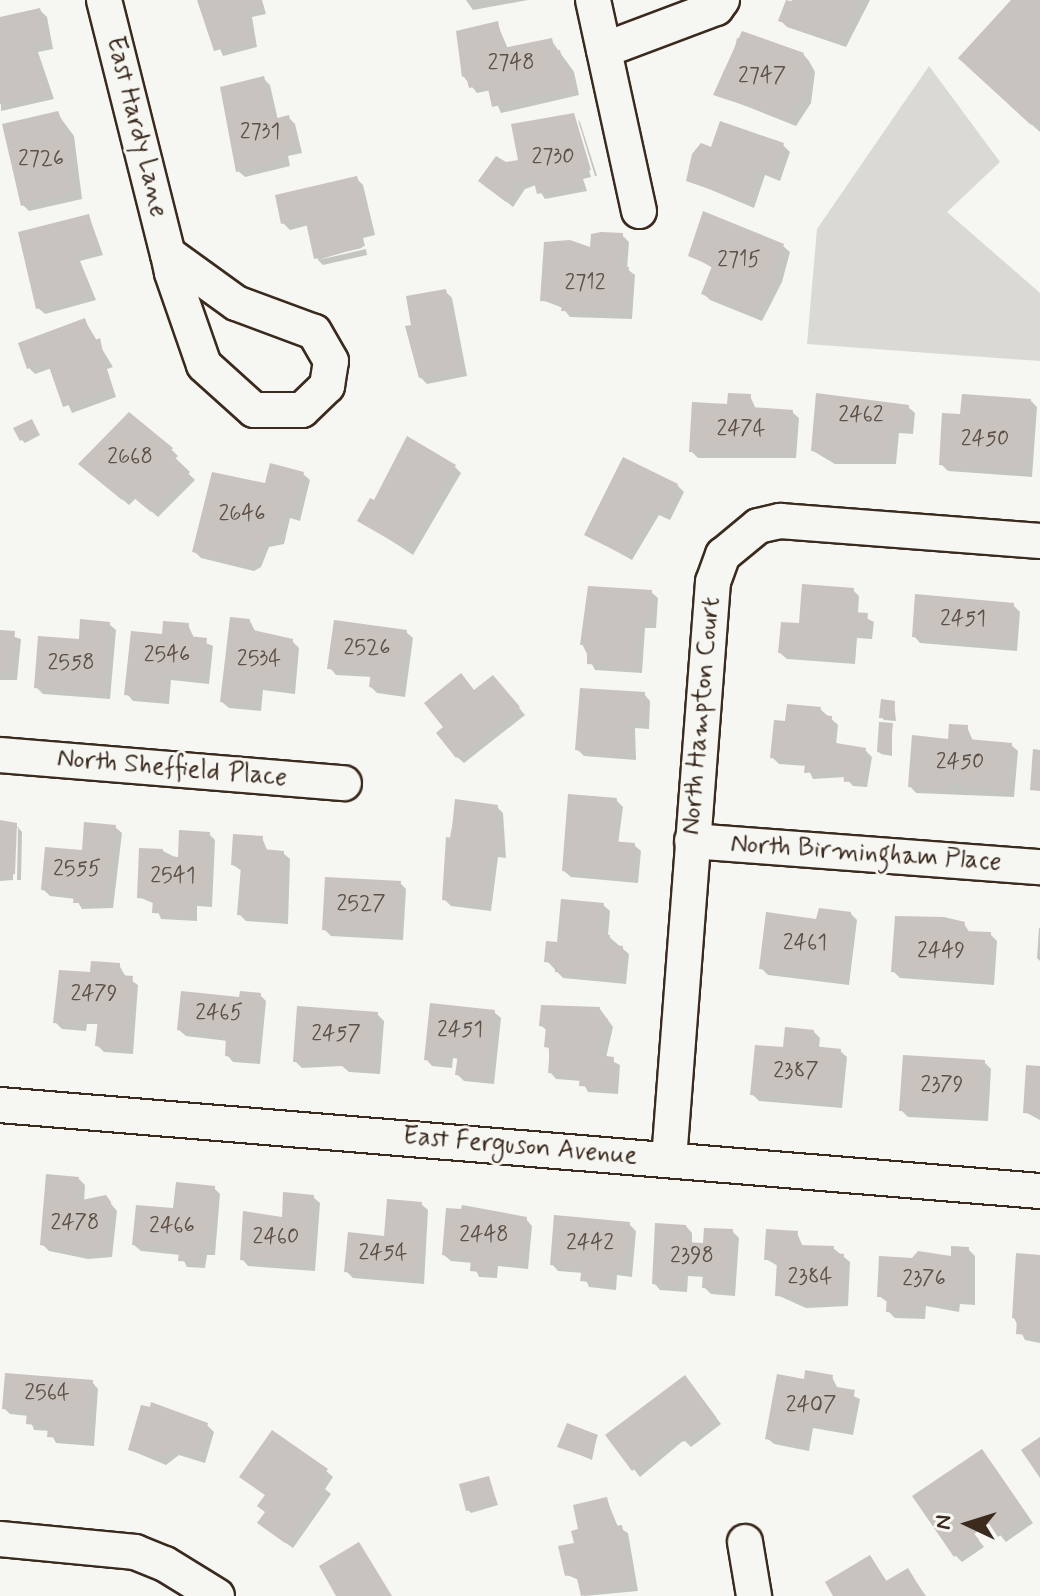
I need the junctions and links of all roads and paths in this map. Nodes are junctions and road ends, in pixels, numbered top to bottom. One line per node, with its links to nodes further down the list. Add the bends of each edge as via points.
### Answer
1 (104, 0): 6 (street, East Hardy Lane)
2 (593, 0): 4 (street)
3 (722, 0): 4 (street, via 716,8)
4 (604, 50): 5 (street)
5 (639, 211)
6 (168, 254): 6 (street, East Hardy Lane, via 204,365 254,410 302,410 327,386 331,361 314,332 236,303)
7 (1040, 541): 10 (street, North Hampton Court, via 780,521 738,538 723,555 713,582)
8 (0, 755): 9 (street, North Sheffield Place)
9 (344, 783)
10 (692, 841): 11 (street, North Birmingham Place); 13 (street, North Hampton Court)
11 (1040, 867)
12 (0, 1105): 13 (street, East Ferguson Avenue)
13 (669, 1160): 14 (street, East Ferguson Avenue)
14 (1040, 1191)
15 (0, 1539): 17 (street, via 135,1552)
16 (745, 1542): 18 (street)
17 (217, 1596)
18 (754, 1596)

